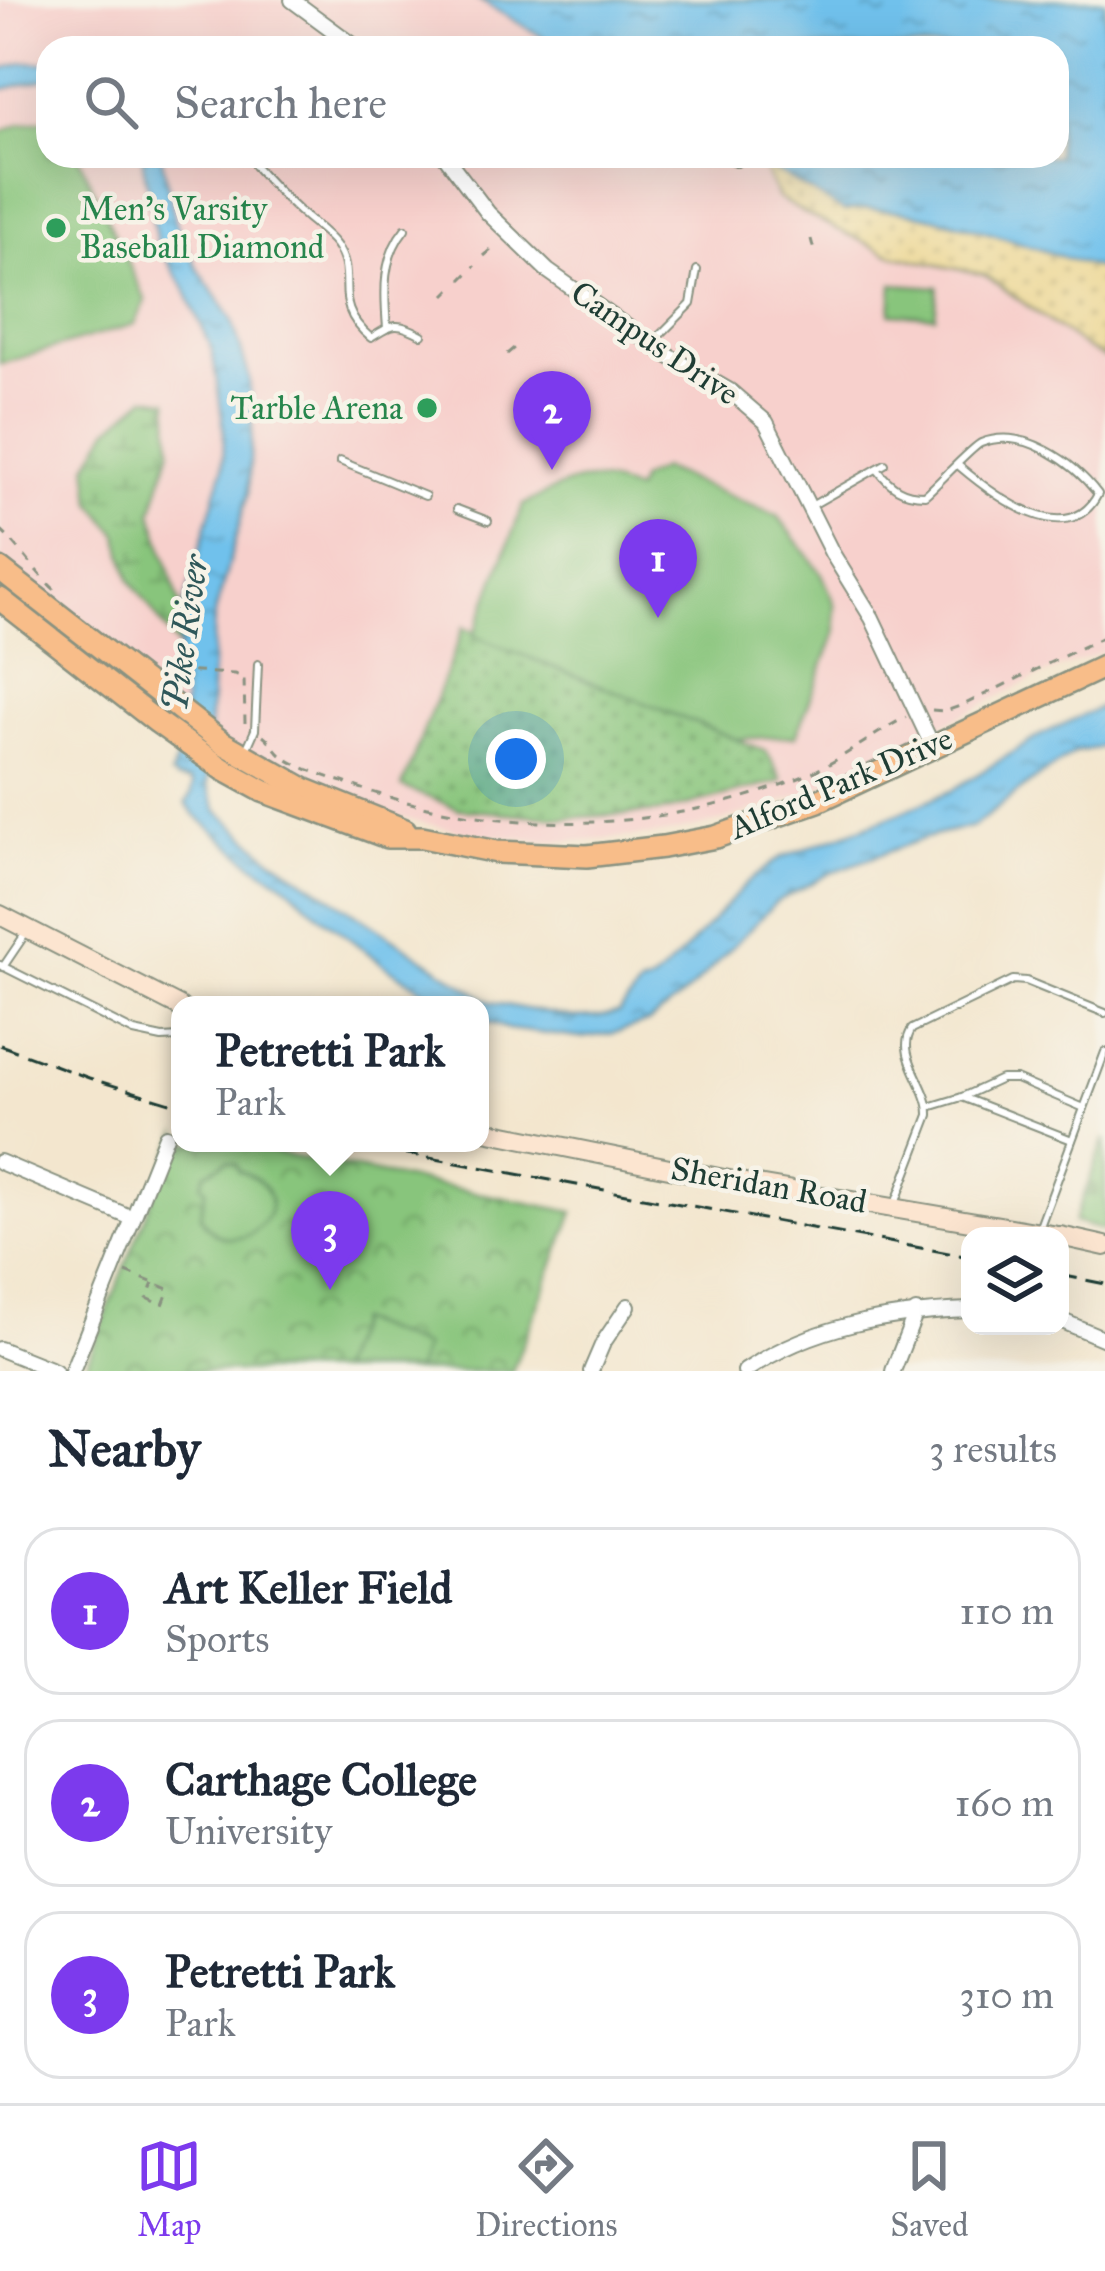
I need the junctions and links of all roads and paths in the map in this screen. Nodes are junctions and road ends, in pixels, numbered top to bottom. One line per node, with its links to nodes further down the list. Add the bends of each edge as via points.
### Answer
1 (292, 0): 2 (street)
2 (341, 36)
3 (257, 168): 17 (lane, via 336,245 356,326 371,338)
4 (454, 168): 19 (street, Campus Drive, via 548,271)
5 (405, 229): 17 (lane, via 388,260)
6 (811, 239): 9 (path)
7 (190, 240): 11 (path)
8 (491, 250): 10 (path)
9 (815, 255)
10 (484, 256)
11 (150, 258)
12 (475, 266): 14 (path)
13 (697, 270): 19 (lane, via 691,304)
14 (460, 280)
15 (451, 289): 16 (path)
16 (445, 295)
17 (387, 328): 18 (lane, via 400,324)
18 (422, 335)
19 (651, 344): 26 (street, Campus Drive, via 755,410)
20 (514, 348): 21 (path)
21 (507, 354)
22 (340, 461): 25 (lane)
23 (959, 466): 24 (lane, via 977,444 1022,441 1046,449); 24 (lane, via 1012,506 1054,519 1077,519); 26 (lane, via 925,495 906,495 881,467)
24 (1102, 492)
25 (425, 496)
26 (811, 506): 37 (street, Campus Drive)
27 (457, 508): 28 (lane)
28 (488, 521)
29 (0, 530): 32 (path)
30 (0, 569): 40 (main road, Alford Park Drive, via 163,697)
31 (0, 599): 40 (main road, Alford Park Drive, via 158,722)
32 (68, 599)
33 (1105, 636): 37 (path, via 963,705)
34 (258, 664): 38 (lane)
35 (1105, 666): 39 (main road, Alford Park Drive)
36 (153, 668): 38 (path, via 244,677 245,722)
37 (915, 713): 38 (path, via 840,759 741,800 602,823 496,820 388,798 285,758); 39 (street, Campus Drive)
38 (255, 730): 40 (lane)
39 (932, 745): 40 (main road, Alford Park Drive, via 818,801 716,837 587,856 387,837 263,791)
40 (225, 757)
41 (0, 915): 42 (street)
42 (28, 930): 43 (lane); 44 (street)
43 (2, 966): 46 (lane, via 134,1032)
44 (171, 1002)
45 (1105, 1013): 49 (lane, via 1013,980 912,1029 906,1051)
46 (171, 1036)
47 (1105, 1052): 50 (lane)
48 (962, 1097): 49 (lane); 50 (lane, via 1016,1079); 53 (lane)
49 (929, 1107): 55 (lane)
50 (1084, 1108): 53 (lane)
51 (489, 1132): 55 (street, Sheridan Road)
52 (166, 1136): 56 (street)
53 (1072, 1140): 58 (lane)
54 (0, 1162): 56 (street)
55 (893, 1207): 57 (street, Sheridan Road)
56 (132, 1218): 61 (street)
57 (1008, 1227)
58 (1039, 1227)
59 (1069, 1238): 60 (street, Sheridan Road)
60 (1105, 1246)
61 (113, 1266): 62 (path); 71 (street)
62 (153, 1282)
63 (628, 1306): 72 (street)
64 (961, 1310): 65 (street)
65 (916, 1312): 73 (street, via 840,1325); 74 (street)
66 (1069, 1324): 67 (street)
67 (1105, 1339)
68 (7, 1352): 69 (street); 70 (street)
69 (8, 1371)
70 (55, 1371)
71 (72, 1371)
72 (591, 1371)
73 (745, 1371)
74 (892, 1371)

